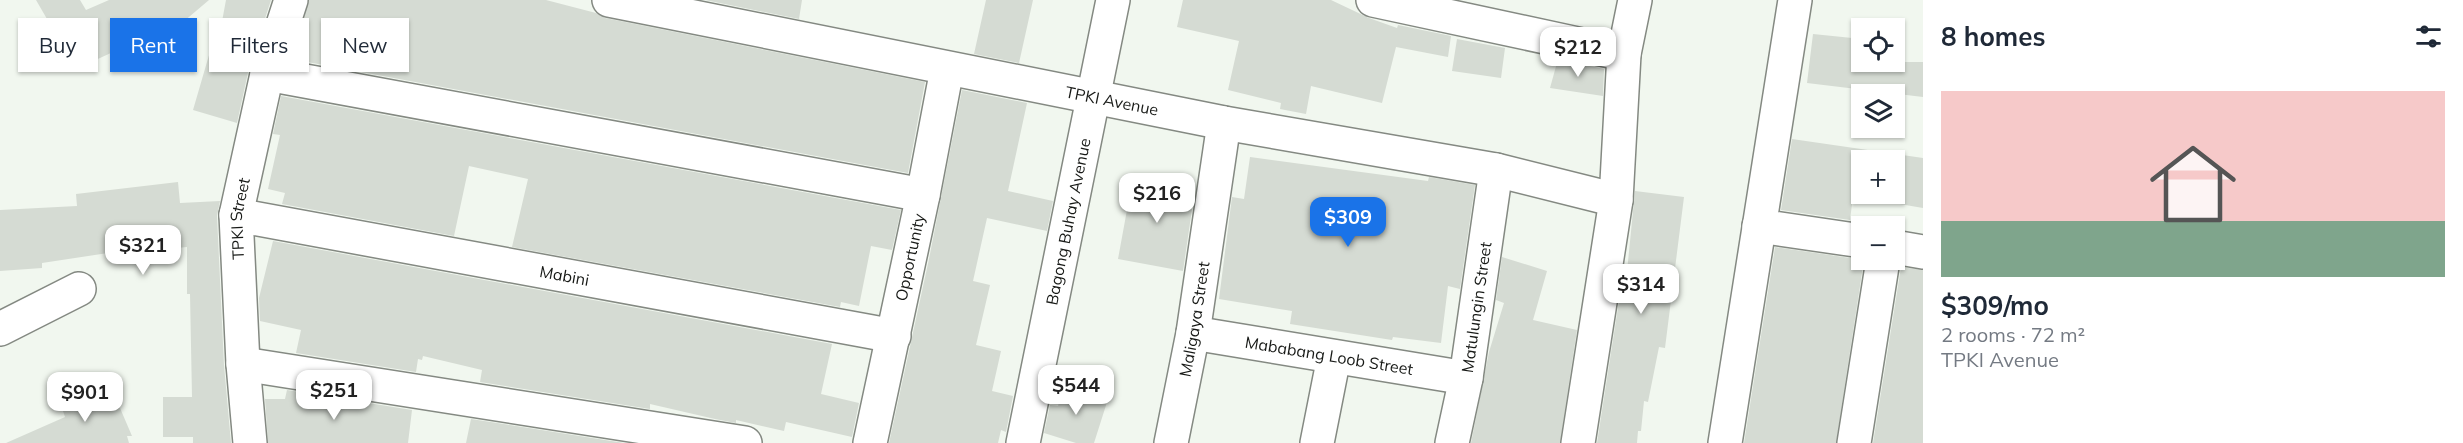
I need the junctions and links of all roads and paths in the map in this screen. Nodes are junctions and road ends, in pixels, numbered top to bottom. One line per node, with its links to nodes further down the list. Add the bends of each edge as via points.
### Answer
1 (291, 0): 9 (street, TPKI Street)
2 (609, 0): 8 (street, TPKI Avenue)
3 (1113, 0): 10 (street, Bagong Buhay Avenue)
4 (1373, 0): 7 (street)
5 (1635, 0): 7 (street)
6 (1795, 0): 16 (street)
7 (1624, 54): 14 (street)
8 (947, 69): 10 (street, TPKI Avenue); 13 (street, Opportunity)
9 (267, 74): 13 (street); 15 (street, TPKI Street)
10 (1093, 97): 11 (street, TPKI Avenue); 31 (street, Bagong Buhay Avenue)
11 (1224, 123): 12 (street, TPKI Avenue); 23 (street, Maligaya Street)
12 (1496, 170): 14 (street, TPKI Avenue); 27 (street, Matulungin Street)
13 (923, 195): 24 (street, Opportunity)
14 (1616, 200): 35 (street)
15 (236, 215): 24 (street, Mabini); 26 (street, TPKI Street)
16 (1759, 226): 17 (street); 36 (street)
17 (1851, 239)
18 (1905, 249): 19 (street)
19 (1923, 252)
20 (1881, 270): 37 (street)
21 (79, 289): 22 (street)
22 (0, 329)
23 (1193, 333): 25 (street, Mababang Loob Street); 32 (street, Maligaya Street)
24 (894, 336): 30 (street, Opportunity)
25 (1334, 357): 27 (street, Mababang Loob Street); 33 (street)
26 (243, 364): 28 (street, TPKI Street); 29 (street)
27 (1466, 378): 34 (street, Matulungin Street)
28 (250, 443)
29 (745, 443)
30 (870, 443)
31 (1023, 443)
32 (1171, 443)
33 (1317, 443)
34 (1452, 443)
35 (1578, 443)
36 (1725, 443)
37 (1854, 443)

